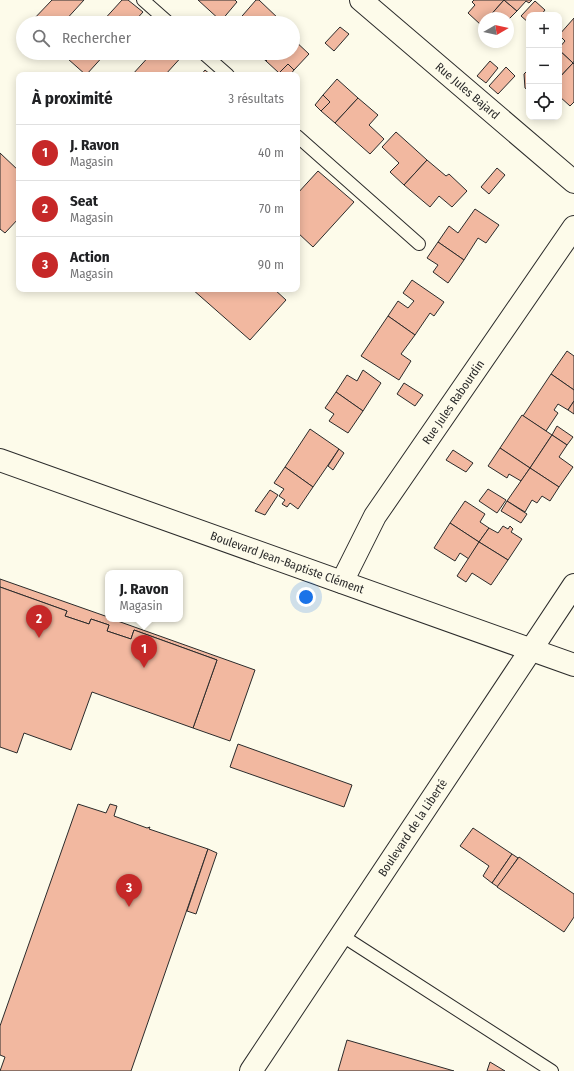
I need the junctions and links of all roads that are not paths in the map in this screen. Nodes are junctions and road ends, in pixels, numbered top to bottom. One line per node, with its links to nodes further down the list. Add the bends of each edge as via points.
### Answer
1 (143, 0): 3 (lane)
2 (361, 0): 7 (street, Rue Jules Bajard)
3 (161, 16)
4 (211, 60): 5 (lane)
5 (225, 72)
6 (300, 139): 9 (lane)
7 (574, 182)
8 (574, 227): 11 (street, Rue Jules Rabourdin, via 375,516)
9 (419, 244)
10 (0, 460): 11 (street, Boulevard Jean-Baptiste Clément)
11 (342, 582): 13 (street, Boulevard Jean-Baptiste Clément)
12 (574, 585): 13 (street, Boulevard de la Liberté)
13 (531, 650): 14 (street, Boulevard Jean-Baptiste Clément); 15 (street, Boulevard de la Liberté)
14 (574, 665)
15 (341, 935): 16 (street, Boulevard de la Liberté); 17 (lane)
16 (251, 1071)
17 (552, 1071)

